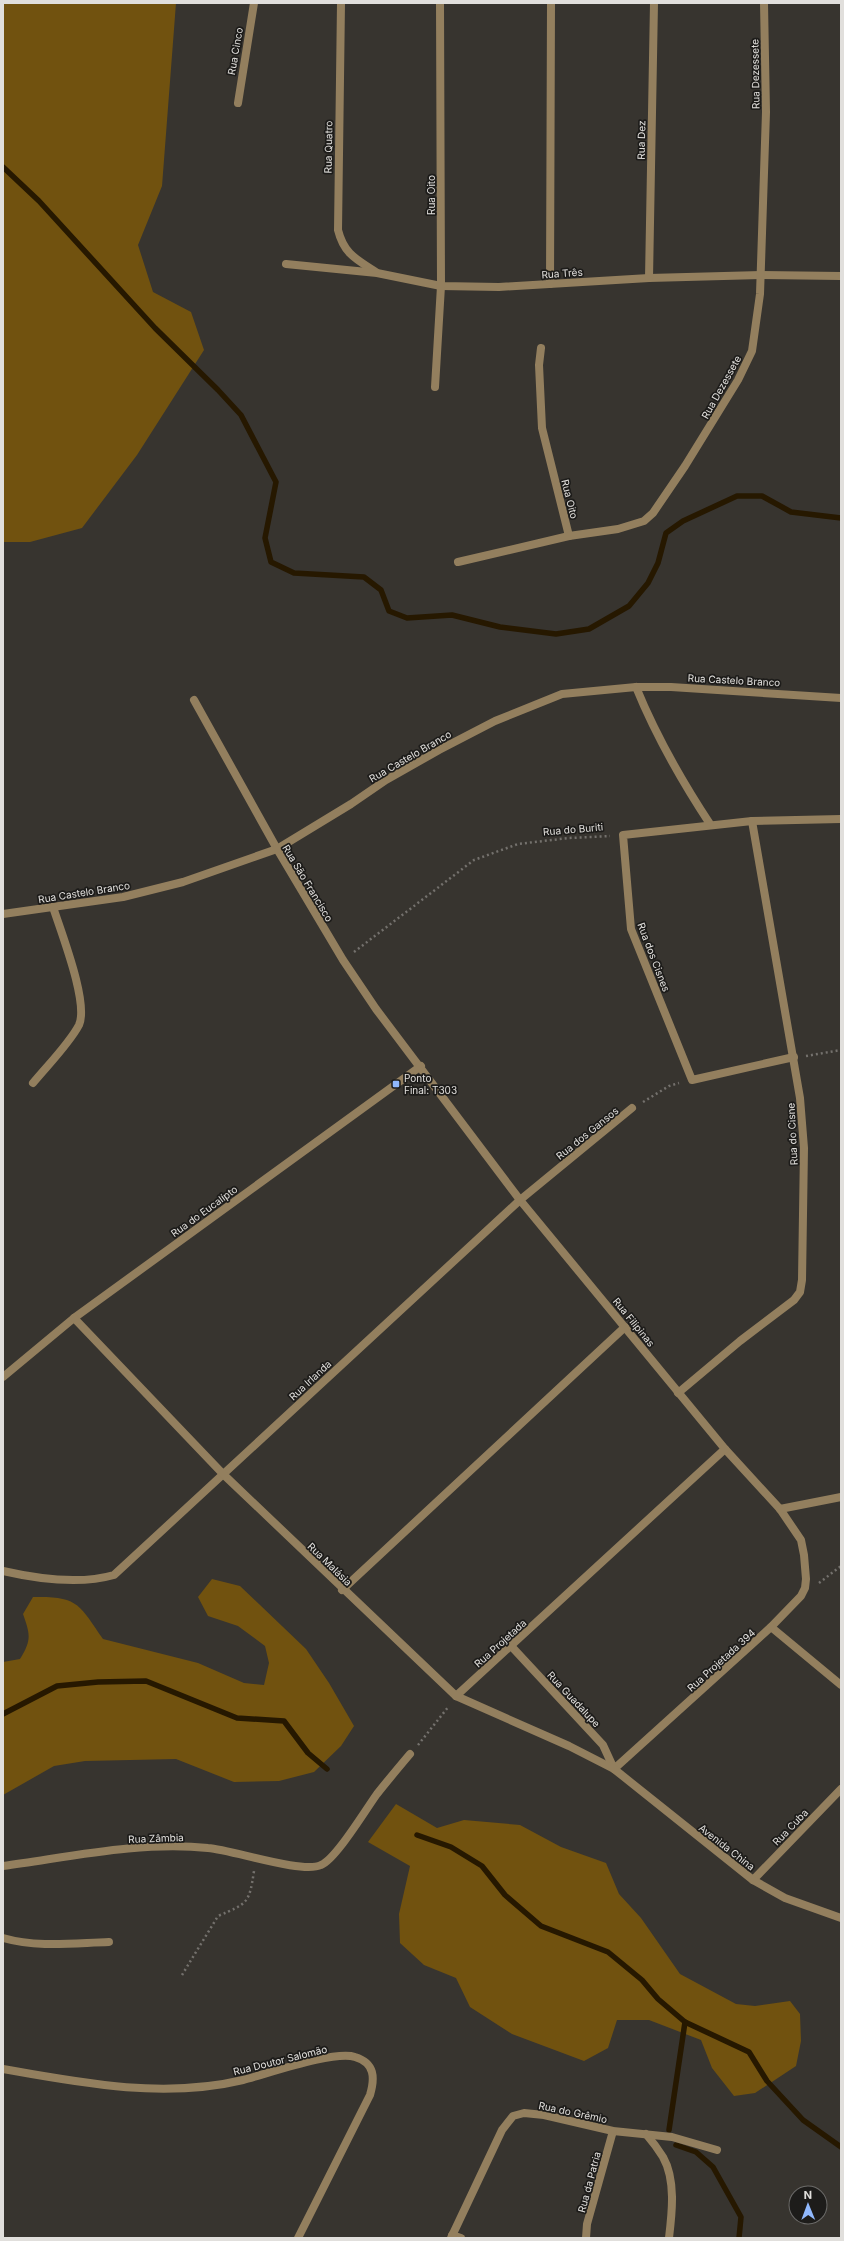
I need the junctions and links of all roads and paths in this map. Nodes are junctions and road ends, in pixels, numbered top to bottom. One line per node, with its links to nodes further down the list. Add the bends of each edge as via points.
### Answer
1 (254, 3): 7 (street, Rua Cinco)
2 (341, 3): 9 (street, Rua Quatro, via 338,230 341,242 348,252)
3 (440, 3): 14 (street, Rua Oito)
4 (551, 3): 13 (street)
5 (654, 3): 12 (street, Rua Dez)
6 (764, 3): 10 (street, Rua Dezessete, via 766,112)
7 (238, 103)
8 (286, 264): 9 (street, Rua Três)
9 (377, 273): 14 (street, Rua Três)
10 (761, 275): 11 (street, Rua Três); 12 (street, Rua Três); 17 (street, Rua Dezessete, via 758,320 752,350 716,419 653,513 632,526)
11 (841, 276)
12 (649, 278): 13 (street, Rua Três)
13 (550, 284): 14 (street, Rua Três, via 499,287)
14 (441, 286): 16 (street, Rua Oito)
15 (541, 348): 17 (street, Rua Oito, via 539,365 542,428)
16 (435, 387)
17 (569, 536): 18 (street, Rua Dezessete)
18 (458, 562)
19 (636, 687): 20 (street, Rua Castelo Branco); 24 (street, via 669,758); 26 (street, Rua Castelo Branco, via 562,694 514,712 386,780)
20 (841, 698)
21 (194, 700): 26 (street, Rua São Francisco)
22 (841, 819): 23 (street)
23 (752, 821): 24 (street); 31 (street, Rua do Cisne)
24 (710, 824): 25 (street)
25 (623, 835): 29 (path, Rua do Buriti, via 518,844 474,860); 31 (street, Rua dos Cisnes, via 631,929 692,1080)
26 (276, 849): 27 (street, Rua Castelo Branco, via 182,882 123,897); 29 (street, Rua São Francisco)
27 (53, 907): 28 (street, Rua Castelo Branco); 33 (street, via 79,994 82,1017 75,1032)
28 (3, 914)
29 (343, 960): 32 (street, Rua São Francisco, via 376,1009)
30 (841, 1050): 31 (path)
31 (794, 1058): 40 (street, Rua do Cisne, via 804,1148 800,1292 782,1310)
32 (421, 1066): 36 (street, Rua Filipinas); 37 (street, Rua do Eucalípto)
33 (34, 1083)
34 (669, 1086): 35 (path, Rua dos Gansos)
35 (632, 1108): 36 (street, Rua dos Gansos)
36 (520, 1200): 38 (street, Rua Filipinas); 42 (street, Rua Irlanda)
37 (74, 1318): 39 (street, Rua do Eucalípto); 42 (street, Rua Malásia)
38 (625, 1327): 40 (street, Rua Filipinas); 47 (street)
39 (3, 1378)
40 (678, 1393): 41 (street, Rua Filipinas)
41 (725, 1449): 44 (street, Rua Filipinas); 50 (street, Rua Projetada)
42 (223, 1474): 46 (street, Rua Irlanda, via 114,1575 98,1580 69,1581); 47 (street, Rua Malásia)
43 (841, 1497): 44 (street)
44 (780, 1508): 48 (street, Rua Filipinas, via 801,1540 806,1579)
45 (841, 1566): 48 (path)
46 (3, 1571)
47 (342, 1590): 52 (street, Rua Malásia)
48 (801, 1596): 49 (street, Rua Projetada 394)
49 (771, 1627): 51 (street); 54 (street, Rua Projetada 394)
50 (512, 1647): 52 (street, Rua Projetada); 54 (street, Rua Guadalupe, via 603,1745)
51 (841, 1685)
52 (456, 1696): 53 (path); 54 (street, Rua Malásia, via 569,1746)
53 (410, 1754): 56 (street, Rua Zâmbia, via 377,1794 330,1859 321,1865 310,1867)
54 (614, 1769): 58 (street, Avenida China)
55 (841, 1789): 58 (street, Rua Cuba)
56 (256, 1859): 57 (street, Rua Zâmbia, via 210,1848 178,1846 128,1848); 62 (path, via 251,1889 246,1900 238,1909 218,1916)
57 (3, 1866)
58 (753, 1880): 59 (street, Avenida China, via 785,1898)
59 (841, 1918)
60 (3, 1938): 61 (street, via 19,1943 39,1944)
61 (110, 1942)
62 (182, 1975)
63 (3, 2069): 68 (street, Rua Doutor Salomão, via 98,2084 194,2088 230,2083 338,2056 354,2056 363,2060 373,2072 370,2095)
64 (613, 2131): 65 (street, Rua do Grêmio); 67 (street, Rua do Grêmio, via 544,2115 524,2113 513,2116 502,2130); 70 (street, Rua da Patria)
65 (646, 2134): 66 (street, Rua do Grêmio, via 672,2137); 71 (street, via 668,2170 671,2203)
66 (717, 2150)
67 (452, 2237): 69 (street)
68 (298, 2238)
69 (461, 2238)
70 (586, 2238)
71 (669, 2238)

